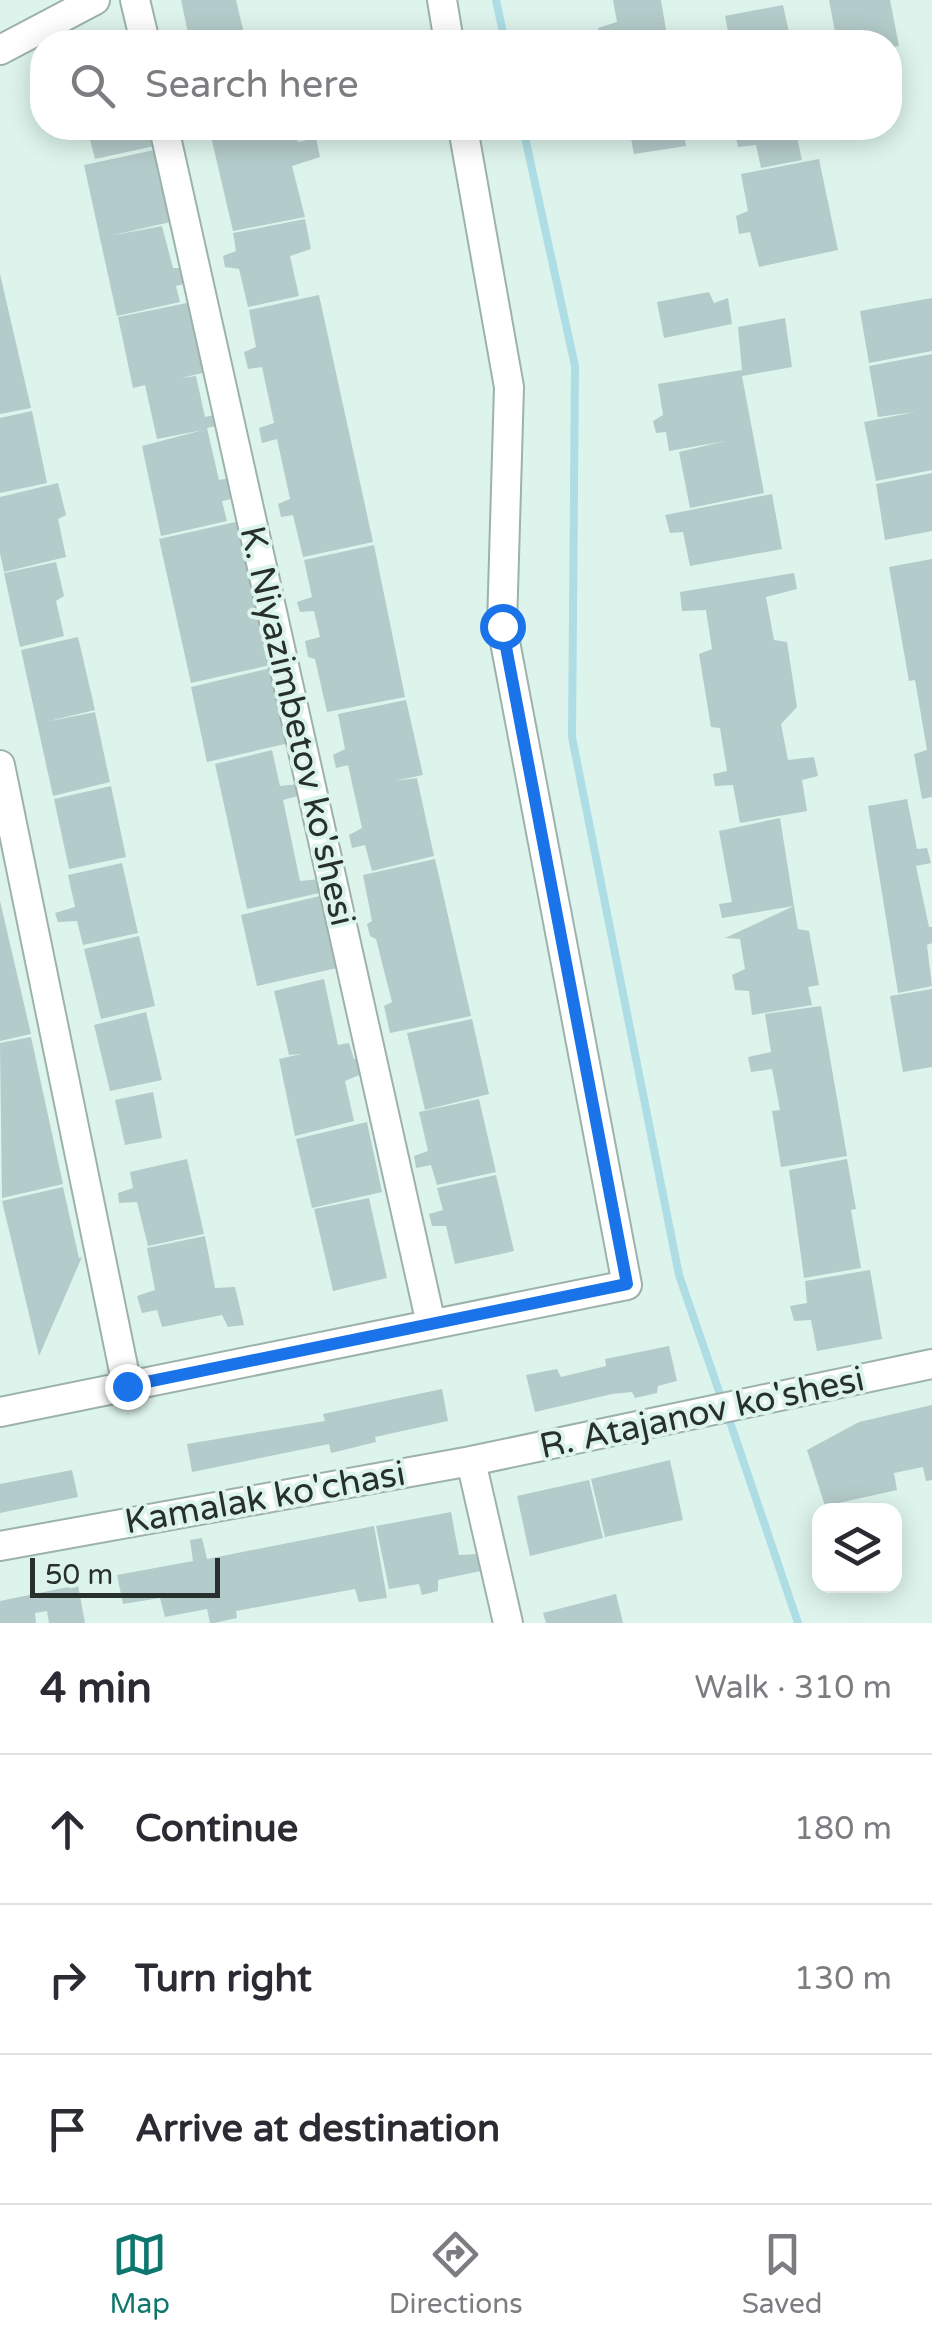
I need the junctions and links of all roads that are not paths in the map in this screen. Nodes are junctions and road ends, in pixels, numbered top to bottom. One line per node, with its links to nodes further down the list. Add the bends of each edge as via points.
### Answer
1 (94, 0): 4 (street)
2 (135, 0): 5 (street)
3 (442, 0): 6 (street)
4 (38, 30)
5 (142, 30)
6 (447, 30)
7 (30, 34): 8 (street)
8 (0, 50)
9 (167, 140): 12 (street, K. Niyazimbetov ko'shesi)
10 (465, 140): 12 (street, via 509,387 502,626 627,1284)
11 (0, 764): 14 (street)
12 (431, 1324): 14 (street)
13 (932, 1364): 16 (street, R. Atajanov ko'shesi)
14 (127, 1386): 15 (street)
15 (0, 1412)
16 (471, 1461): 17 (street, Kamalak ko'chasi); 18 (street)
17 (0, 1546)
18 (508, 1623)

